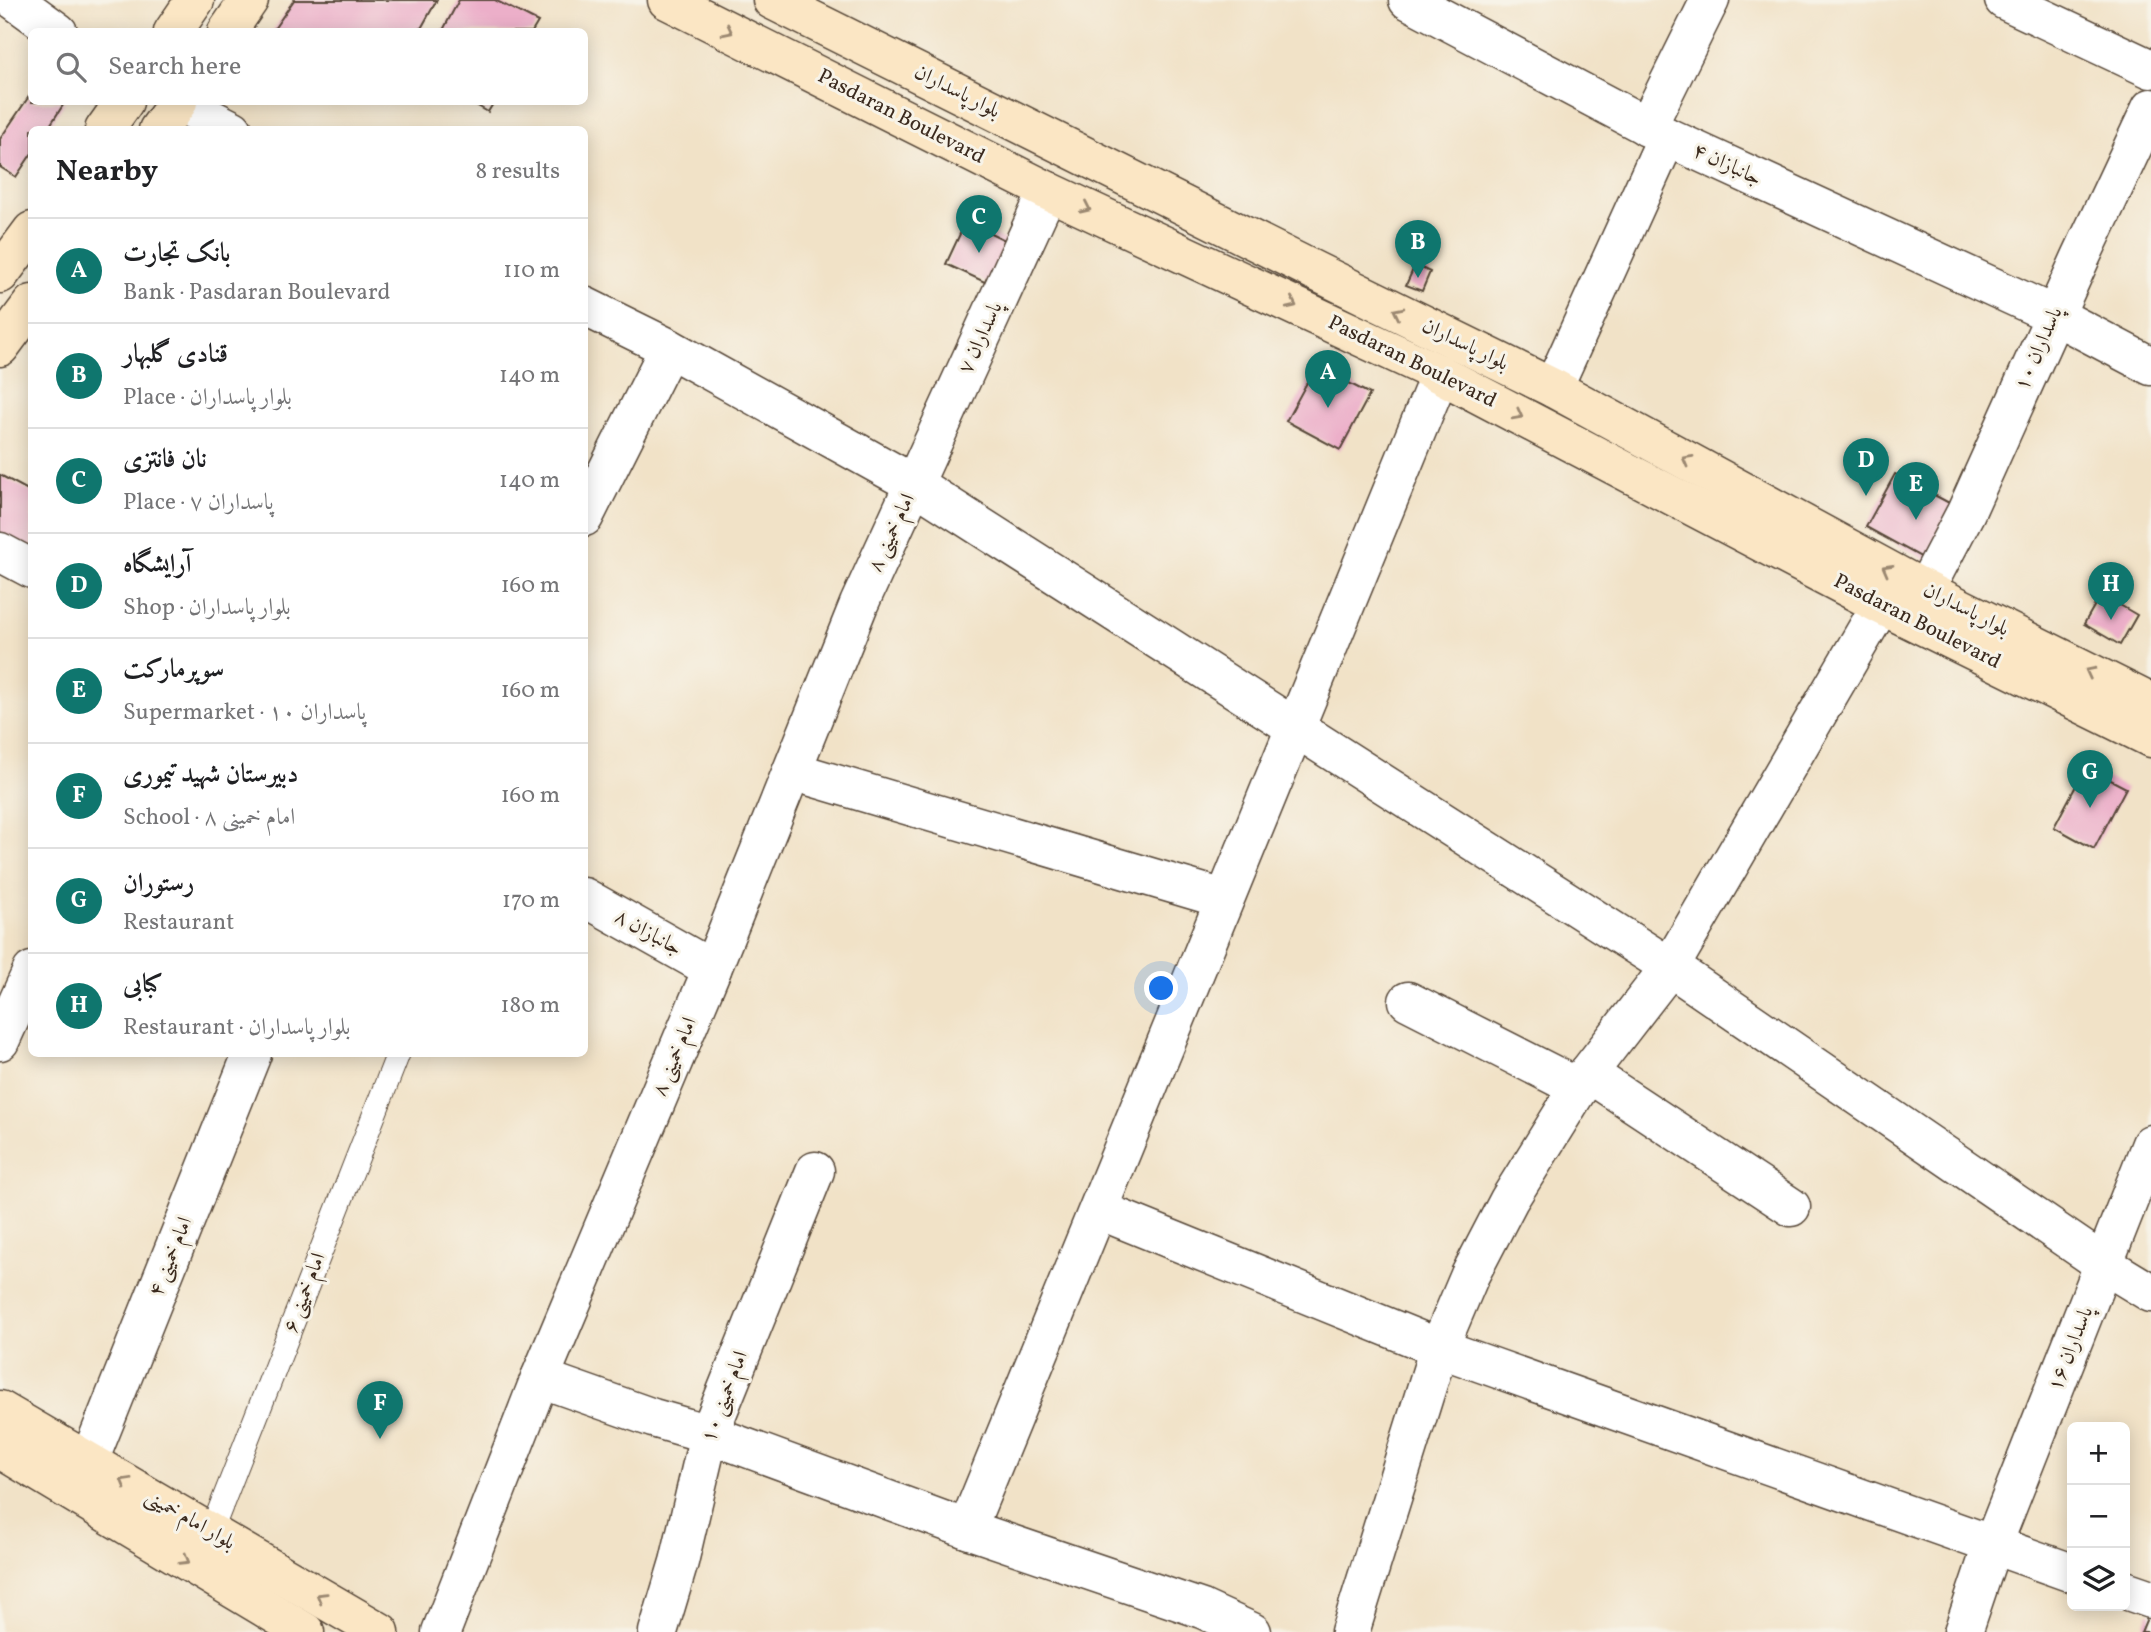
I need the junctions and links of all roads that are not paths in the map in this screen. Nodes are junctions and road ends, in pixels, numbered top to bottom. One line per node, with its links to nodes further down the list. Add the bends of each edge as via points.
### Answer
1 (15, 0): 9 (street)
2 (195, 0): 10 (main road)
3 (249, 0): 11 (main road)
4 (667, 0): 21 (main road, Pasdaran Boulevard, one-way to 21)
5 (772, 0): 13 (main road, بلوار پاسداران)
6 (1408, 0): 22 (street, جانبازان ۴)
7 (1710, 0): 22 (street)
8 (2004, 0): 12 (street)
9 (53, 28)
10 (176, 28)
11 (230, 28)
12 (2151, 69)
13 (956, 92): 21 (main road); 33 (main road, بلوار پاسداران, one-way to 13)
14 (122, 105): 18 (main road)
15 (176, 105): 19 (main road)
16 (184, 105): 20 (street)
17 (2151, 108): 28 (street, پاسداران ۱۰)
18 (107, 126)
19 (161, 126)
20 (225, 126)
21 (932, 132): 23 (main road, Pasdaran Boulevard)
22 (1657, 132): 28 (street, جانبازان ۴); 33 (street)
23 (1048, 191): 32 (main road, Pasdaran Boulevard, one-way to 32); 34 (street, پاسداران ۷)
24 (28, 236): 25 (main road)
25 (1, 269)
26 (588, 308): 30 (street)
27 (28, 310): 29 (main road)
28 (2054, 315): 31 (street, جانبازان ۴); 38 (street, پاسداران ۱۰, via 1966,512)
29 (0, 348)
30 (669, 348): 34 (street); 35 (street)
31 (2151, 366)
32 (1440, 374): 39 (main road, Pasdaran Boulevard, one-way to 39); 41 (street)
33 (1553, 387): 38 (main road, بلوار پاسداران, one-way to 33)
34 (914, 484): 41 (street); 43 (street, امام خمینی ۸, via 859,604)
35 (588, 509)
36 (0, 552): 37 (street)
37 (28, 567)
38 (1925, 590): 40 (main road, بلوار پاسداران, one-way to 38)
39 (1881, 605): 42 (main road, Pasdaran Boulevard); 46 (street)
40 (2151, 703)
41 (1295, 727): 45 (street); 46 (street)
42 (2151, 738)
43 (792, 771): 45 (street); 47 (street, امام خمینی ۸)
44 (588, 899): 47 (street, جانبازان ۸)
45 (1224, 899): 57 (street)
46 (1670, 967): 53 (street); 58 (street)
47 (712, 969): 61 (street, امام خمینی ۸)
48 (28, 980): 50 (street)
49 (1408, 1001): 53 (street)
50 (0, 1041)
51 (251, 1057): 65 (street, امام خمینی ۴)
52 (397, 1057): 67 (lane, امام خمینی ۶)
53 (1583, 1081): 56 (street); 60 (street, via 1509,1200)
54 (2151, 1144): 58 (street, پاسداران ۱۶)
55 (815, 1171): 63 (street, امام خمینی ۱۰)
56 (1791, 1207)
57 (1099, 1210): 60 (street); 66 (street)
58 (2105, 1265): 59 (street); 68 (street, پاسداران ۱۶)
59 (2151, 1293)
60 (1439, 1348): 68 (street); 77 (street)
61 (540, 1378): 63 (street); 74 (street, امام خمینی ۸)
62 (0, 1410): 65 (main road, بلوار امام خمینی)
63 (709, 1434): 66 (street); 75 (street, امام خمینی ۱۰)
64 (0, 1450): 72 (main road, بلوار امام خمینی, one-way to 72)
65 (89, 1461): 67 (main road, بلوار امام خمینی, one-way to 65)
66 (967, 1529): 76 (street, via 1202,1609)
67 (211, 1532): 73 (main road, بلوار امام خمینی, one-way to 67)
68 (1992, 1546): 69 (street); 78 (street, پاسداران ۱۶)
69 (2067, 1571)
70 (2130, 1592): 71 (street)
71 (2151, 1599)
72 (305, 1632)
73 (380, 1632)
74 (441, 1632)
75 (658, 1632)
76 (1252, 1632)
77 (1350, 1632)
78 (1963, 1632)

